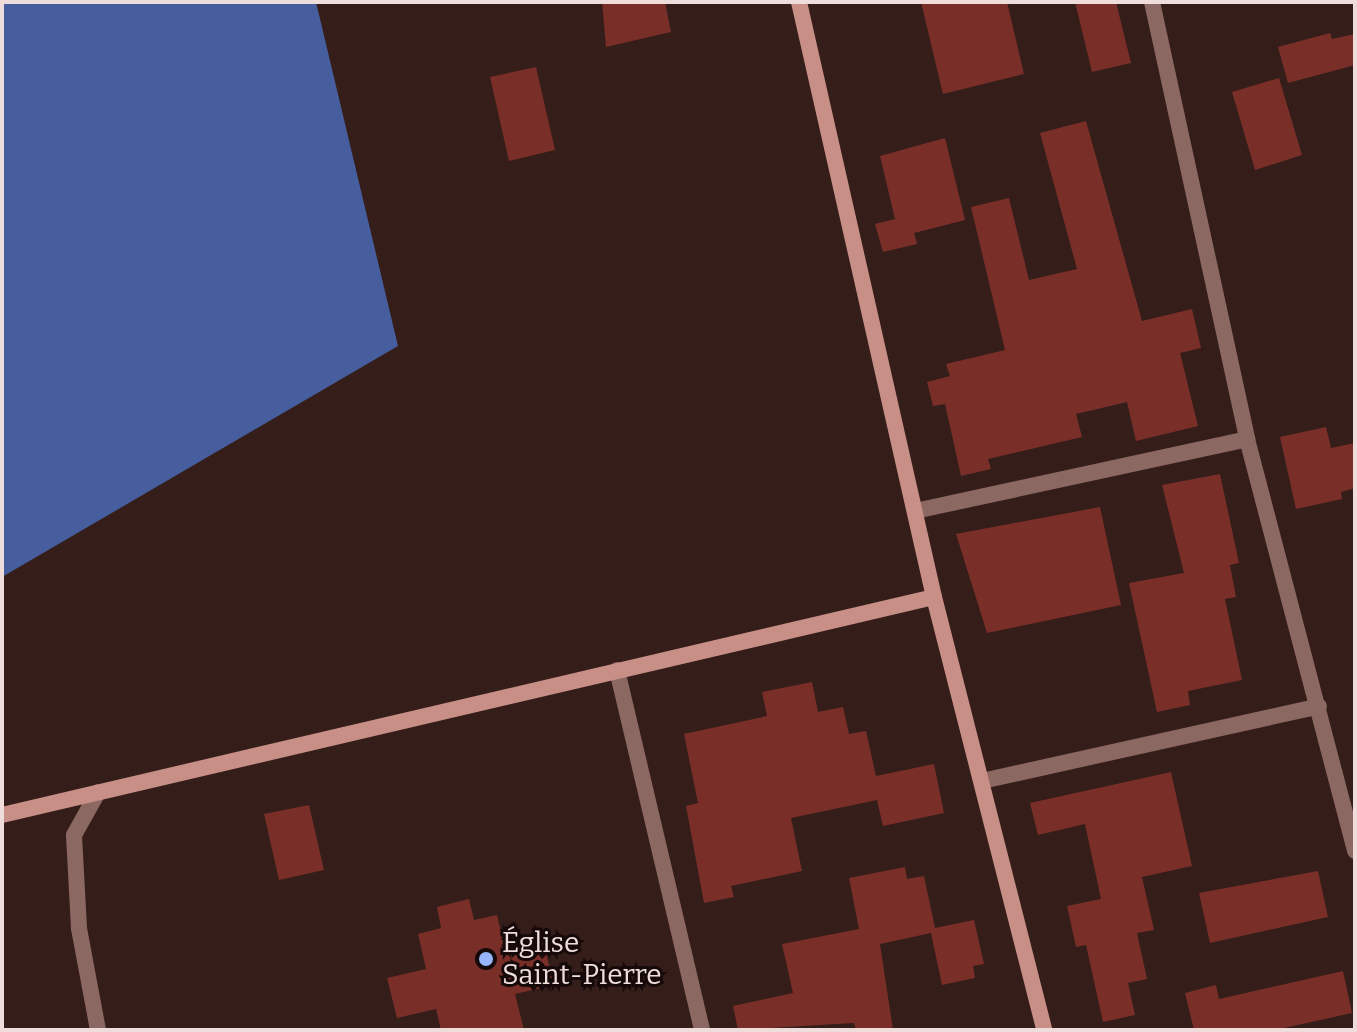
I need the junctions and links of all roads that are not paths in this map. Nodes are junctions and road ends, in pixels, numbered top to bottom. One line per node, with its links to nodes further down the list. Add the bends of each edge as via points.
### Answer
1 (799, 2): 4 (street)
2 (1152, 2): 3 (street)
3 (1247, 439): 4 (street); 7 (street)
4 (915, 511): 5 (street)
5 (934, 597): 6 (street); 8 (street)
6 (617, 670): 9 (street); 13 (street)
7 (1319, 706): 8 (street); 11 (street)
8 (982, 781): 14 (street)
9 (98, 792): 10 (street); 12 (street, via 74,835 79,928)
10 (2, 815)
11 (1355, 851)
12 (98, 1030)
13 (702, 1030)
14 (1044, 1030)

